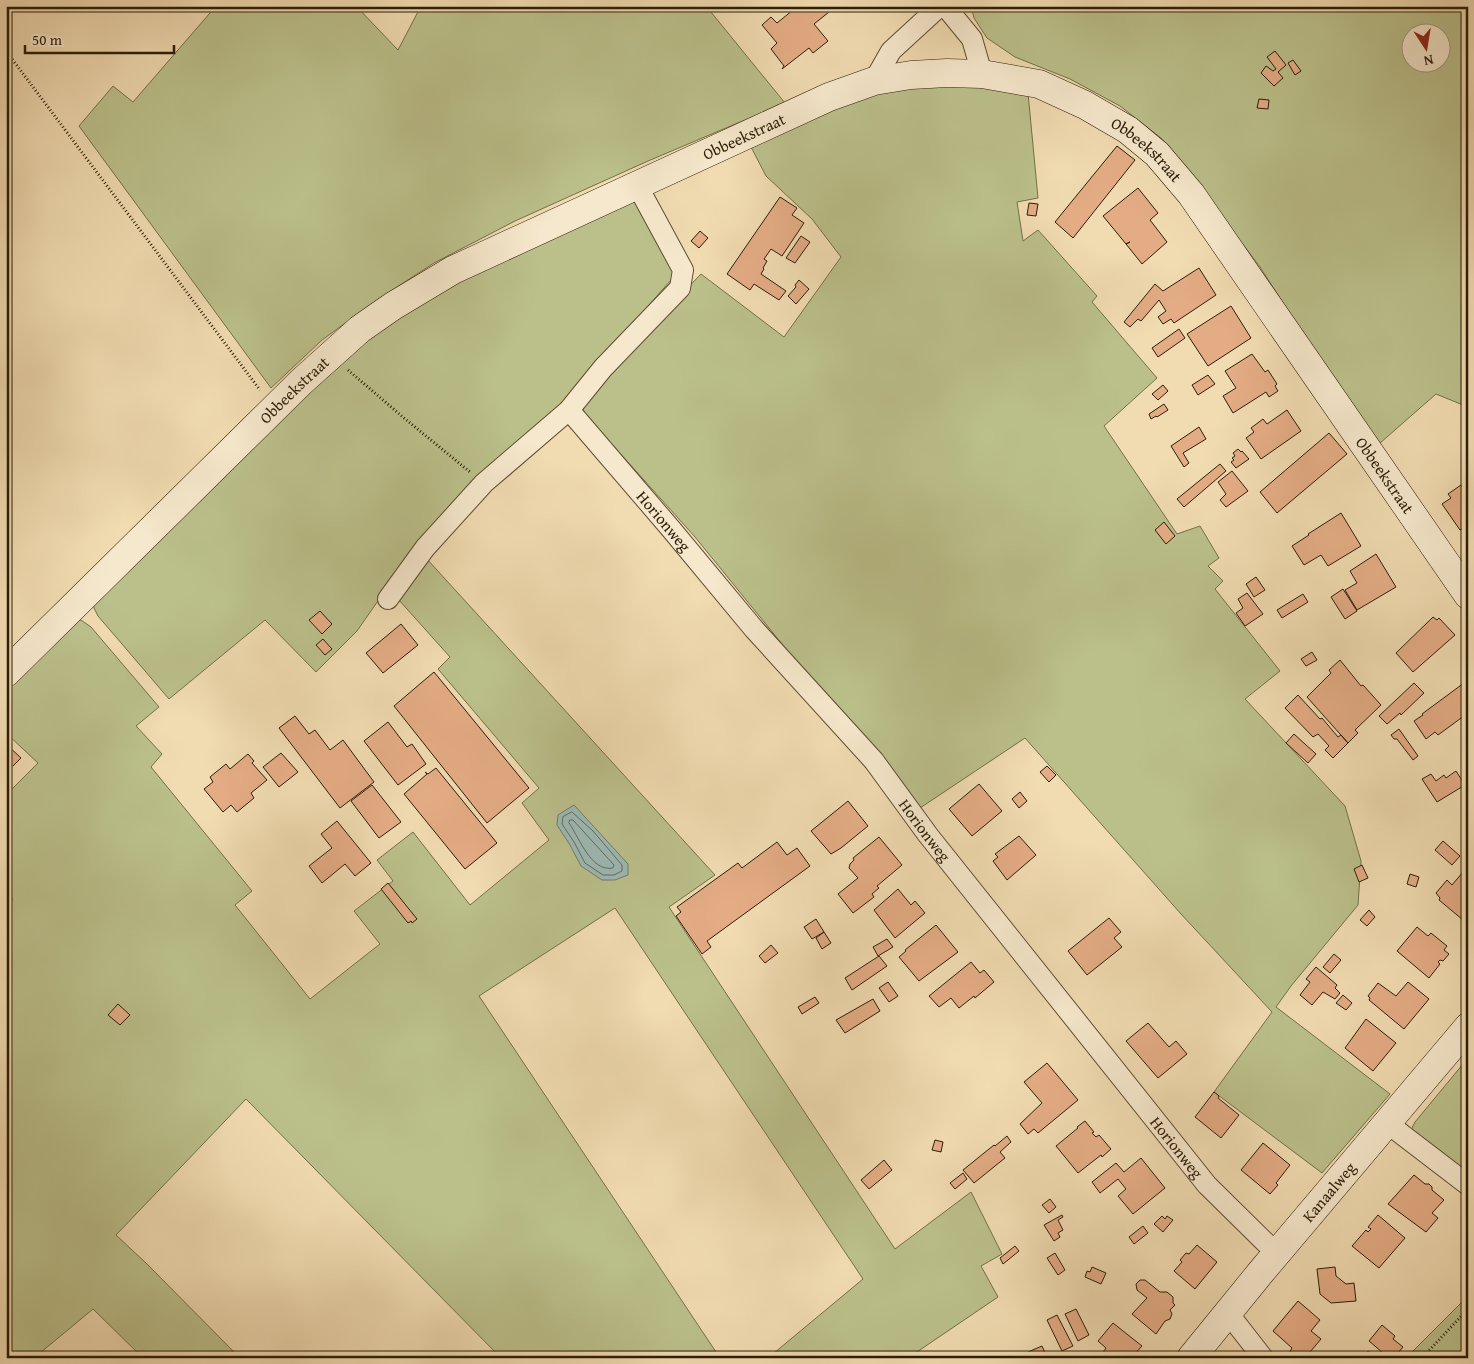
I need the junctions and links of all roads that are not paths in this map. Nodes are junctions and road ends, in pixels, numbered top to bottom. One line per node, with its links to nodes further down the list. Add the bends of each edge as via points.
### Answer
1 (940, 6): 4 (street, via 891,51)
2 (945, 6): 3 (street, via 972,39)
3 (982, 74): 4 (street, Obbeekstraat, via 911,75); 7 (street, Obbeekstraat, via 1039,84 1085,105 1128,130 1157,154 1191,194)
4 (874, 81): 5 (street, Obbeekstraat, via 829,97)
5 (638, 185): 6 (street, via 683,270 680,288 603,368); 9 (street, Obbeekstraat, via 453,270 360,328)
6 (569, 410): 8 (street, via 484,483 425,548); 13 (street, Horionweg, via 754,629 874,761 928,835 1206,1185)
7 (1468, 595)
8 (388, 599)
9 (6, 673)
10 (1468, 1027): 11 (street, Kanaalweg)
11 (1387, 1123): 12 (street); 13 (street, Kanaalweg)
12 (1468, 1185)
13 (1277, 1254): 14 (street, Kanaalweg)
14 (1228, 1313): 15 (street, Kanaalweg); 16 (street)
15 (1191, 1358)
16 (1263, 1358)

